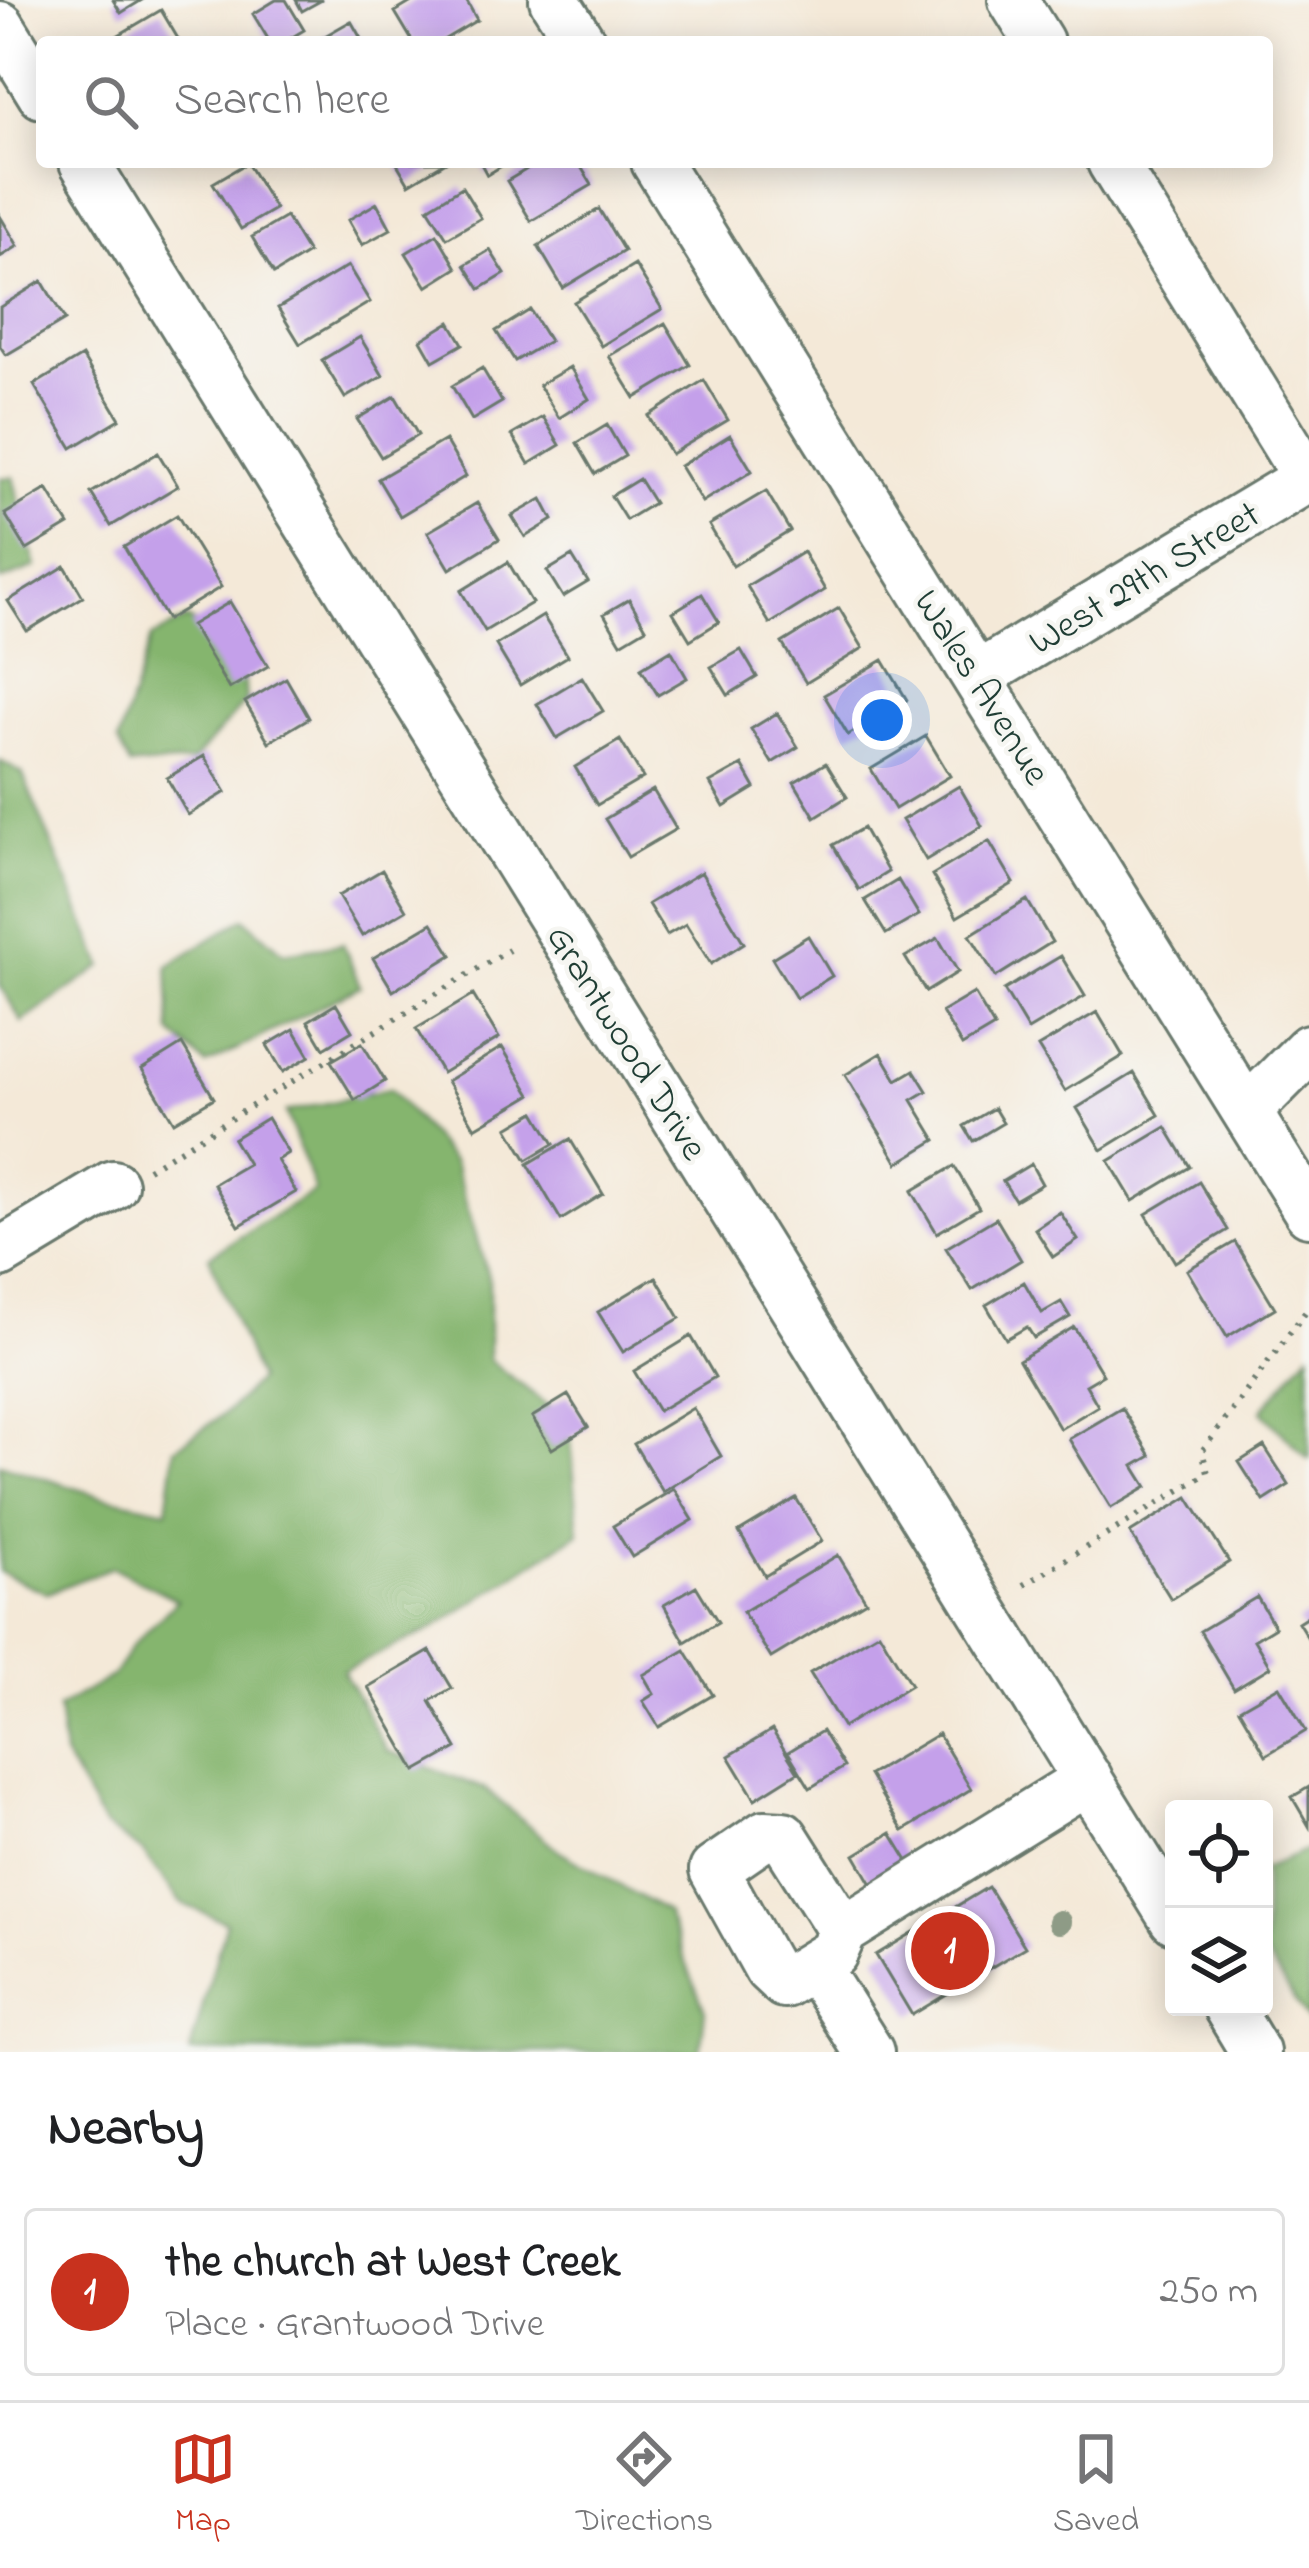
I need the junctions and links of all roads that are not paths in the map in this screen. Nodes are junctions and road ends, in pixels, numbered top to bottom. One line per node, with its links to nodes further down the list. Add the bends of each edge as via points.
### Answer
1 (554, 0): 4 (street)
2 (1013, 0): 5 (street)
3 (0, 26): 6 (street)
4 (576, 36)
5 (1035, 36)
6 (36, 84)
7 (88, 168): 17 (street, Grantwood Drive)
8 (660, 168): 11 (street, Wales Avenue)
9 (1116, 168): 10 (street)
10 (1308, 479): 11 (street, West 29th Street)
11 (978, 676): 13 (street, Wales Avenue)
12 (1309, 1049): 13 (street)
13 (1246, 1111): 15 (street, Wales Avenue)
14 (123, 1182): 16 (street)
15 (1309, 1212)
16 (0, 1253)
17 (1088, 1779): 18 (street, Grantwood Drive); 20 (street, via 829,1948)
18 (1167, 1908)
19 (1234, 2016): 21 (street)
20 (869, 2052)
21 (1256, 2052)

